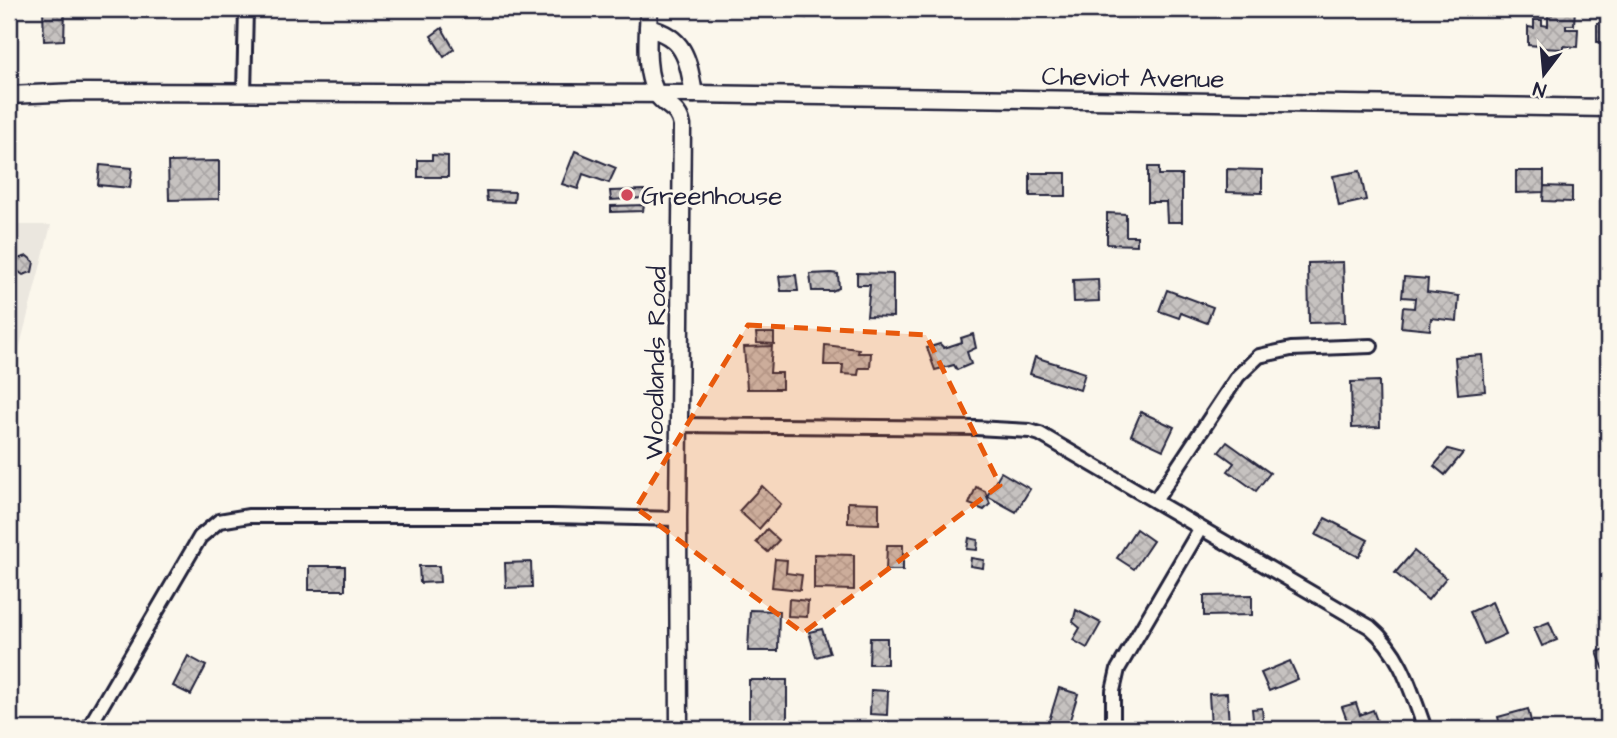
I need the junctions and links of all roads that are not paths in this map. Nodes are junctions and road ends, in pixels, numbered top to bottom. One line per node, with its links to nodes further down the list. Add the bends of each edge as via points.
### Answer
1 (246, 9): 4 (street)
2 (649, 9): 3 (street, Woodlands Road)
3 (649, 27): 5 (street, Woodlands Road, via 648,59); 6 (street, via 669,35 682,50)
4 (244, 93): 5 (street, Cheviot Avenue); 7 (street, Cheviot Avenue)
5 (657, 94): 6 (street, Cheviot Avenue); 10 (street, Woodlands Road, via 678,112 682,125)
6 (694, 94): 8 (street, Cheviot Avenue)
7 (9, 95)
8 (1608, 108)
9 (1371, 346): 11 (street, via 1291,349 1253,361 1238,376)
10 (679, 425): 11 (street, via 1030,431); 12 (street, Woodlands Road)
11 (1154, 501): 13 (street)
12 (678, 519): 14 (street, via 262,516 219,521 200,537); 15 (street, Woodlands Road)
13 (1200, 529): 16 (street, via 1118,669); 17 (street, via 1385,640 1404,669)
14 (88, 729)
15 (678, 729)
16 (1113, 729)
17 (1425, 729)

